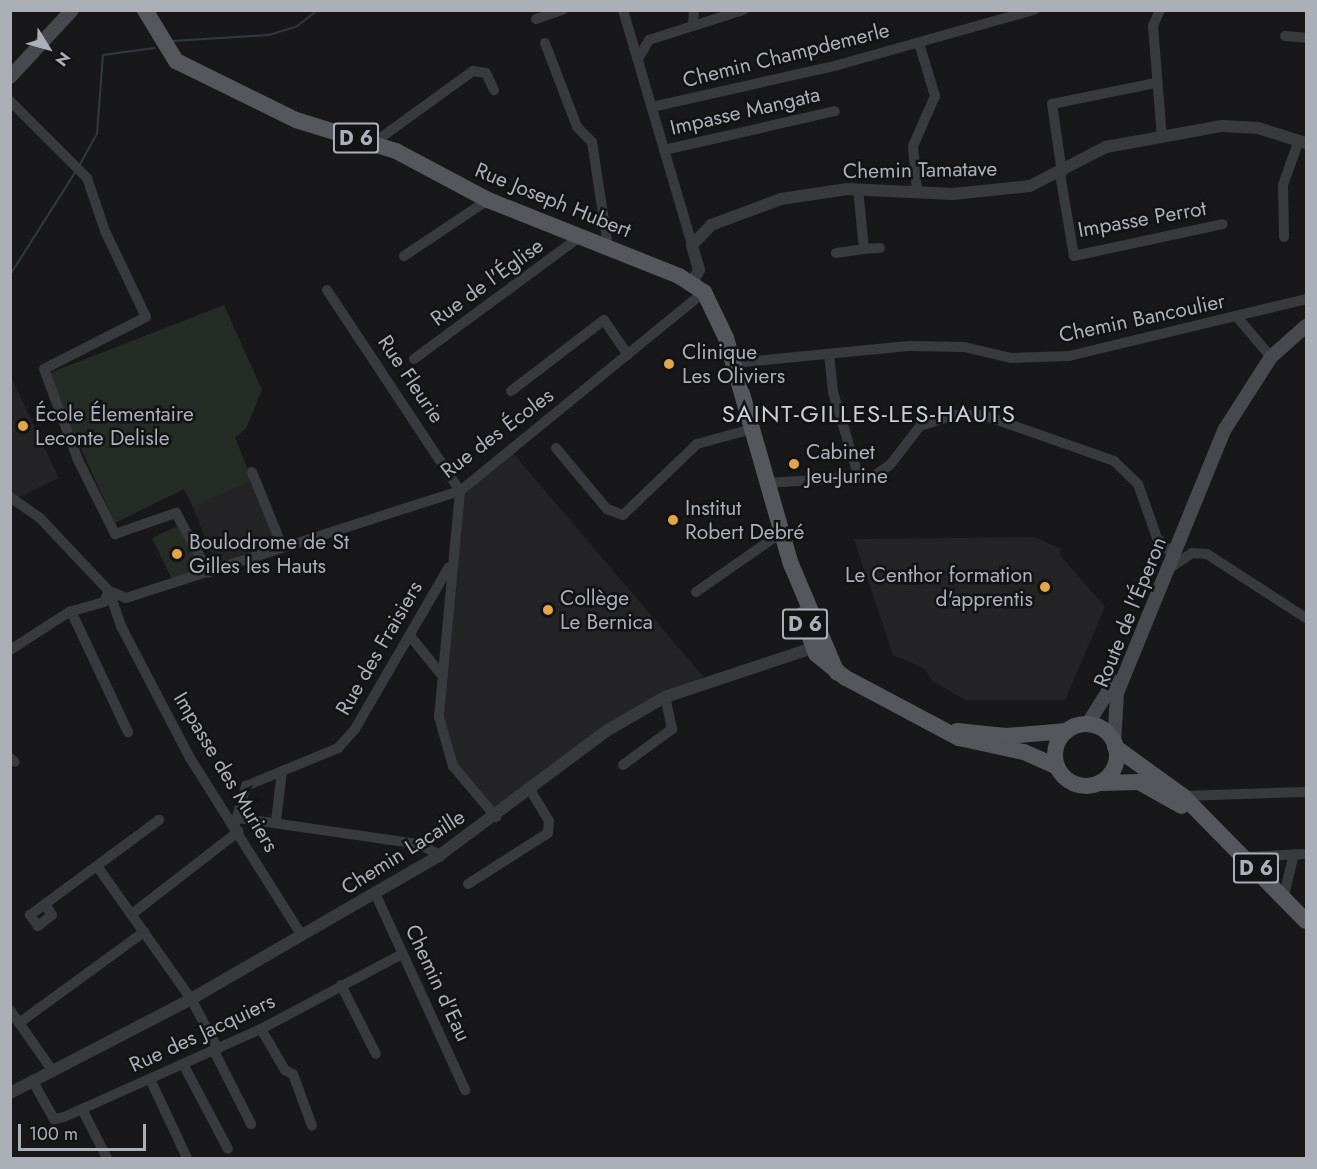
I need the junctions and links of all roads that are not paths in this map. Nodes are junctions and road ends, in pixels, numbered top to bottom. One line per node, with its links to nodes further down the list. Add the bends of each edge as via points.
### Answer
1 (72, 10): 16 (main road)
2 (145, 10): 24 (main road, Rue Joseph Hubert / D 6, via 176,61 296,120)
3 (562, 10): 9 (street)
4 (623, 10): 15 (street)
5 (694, 10): 10 (street)
6 (743, 10): 10 (street)
7 (1034, 10): 14 (street, Chemin Champdemerle)
8 (1160, 10): 17 (street, via 1153,26)
9 (536, 19)
10 (693, 25): 15 (street, via 649,40)
11 (1285, 36): 12 (street)
12 (1306, 38)
13 (545, 43): 34 (street, via 577,127 592,142)
14 (919, 43): 20 (street, Chemin Champdemerle); 28 (street, via 935,96 913,146)
15 (638, 59): 20 (street)
16 (10, 77)
17 (1155, 82): 22 (street); 26 (street, via 1052,104)
18 (494, 90): 24 (street, via 486,73 473,71)
19 (10, 101): 64 (street, via 87,178 105,231 146,316 44,369 78,460 115,534 176,513)
20 (652, 107): 25 (street)
21 (835, 111): 25 (street, Impasse Mangata)
22 (1162, 137): 23 (street, Chemin Tamatave, via 1240,126); 26 (street, Chemin Tamatave, via 1089,153)
23 (1303, 142): 32 (street, Chemin Tamatave, via 1283,185)
24 (372, 144): 29 (main road, Rue Joseph Hubert / D 6)
25 (664, 150): 33 (street)
26 (1061, 173): 28 (street, Chemin Tamatave, via 1044,183 992,191); 30 (street, Impasse Perrot, via 1074,256)
27 (858, 189): 28 (street, Chemin Tamatave); 33 (street, Chemin Tamatave, via 753,206 711,225); 36 (street)
28 (917, 191)
29 (488, 200): 31 (main road, Rue Joseph Hubert / D 6); 38 (street)
30 (1223, 224)
31 (581, 236): 34 (main road, Rue Joseph Hubert / D 6); 47 (street, Rue de l'Église)
32 (1284, 237)
33 (692, 245): 39 (street, via 699,270)
34 (608, 246): 39 (main road, Rue Joseph Hubert / D 6)
35 (880, 248): 36 (street)
36 (864, 249): 37 (street)
37 (836, 253)
38 (404, 256)
39 (698, 288): 45 (street, Rue des Écoles, via 684,308); 48 (main road, D 6)
40 (327, 290): 55 (street, Rue Fleurie)
41 (1306, 299): 42 (street, Chemin Bancoulier)
42 (1238, 318): 44 (street, Chemin Bancoulier, via 1069,356 1011,358 943,347); 46 (street)
43 (1306, 326): 46 (main road, Route de l'Éperon)
44 (829, 354): 48 (street, Chemin Bancoulier); 53 (street, via 833,392)
45 (628, 355): 49 (street, via 604,320); 55 (street, Rue des Écoles)
46 (1271, 357): 57 (main road, Route de l'Éperon, via 1242,396)
47 (414, 359)
48 (733, 363): 50 (main road, D 6)
49 (511, 391)
50 (752, 429): 51 (street, via 697,444 623,515 607,509); 54 (main road, D 6)
51 (556, 448)
52 (252, 472): 59 (street)
53 (859, 478): 54 (street); 60 (street, via 885,471 920,426 953,415 983,415 1114,461 1138,484 1157,538)
54 (768, 483): 58 (main road, D 6)
55 (460, 490): 59 (street, Rue des Écoles, via 357,528); 62 (street)
56 (10, 497): 66 (street, via 39,517)
57 (1198, 498): 60 (main road, Route de l'Éperon); 63 (main road, Route de l'Éperon)
58 (782, 533): 61 (main road, D 6); 67 (street)
59 (282, 546): 64 (street, Rue des Écoles)
60 (1169, 551): 65 (main road); 78 (main road, Route de l'Éperon, via 1107,697)
61 (791, 564): 73 (main road, D 6); 75 (main road, D 6)
62 (449, 567): 68 (street, Rue des Fraisiers); 69 (street)
63 (1170, 568): 65 (main road, Route de l'Éperon); 71 (street, via 1192,553 1207,554)
64 (209, 573): 66 (street, Rue des Écoles, via 126,598)
65 (1161, 586): 82 (main road, Route de l'Éperon, via 1117,693)
66 (109, 591): 70 (street, via 104,602); 94 (street, Impasse des Muriers, via 122,628 190,758)
67 (696, 592)
68 (429, 597): 69 (street); 72 (street, Rue des Fraisiers)
69 (448, 602): 76 (street)
70 (71, 611): 74 (street); 81 (street)
71 (1306, 618)
72 (411, 637): 76 (street); 85 (street, Rue des Fraisiers, via 355,729 338,748)
73 (812, 648): 75 (main road, D 6); 77 (street, Chemin Lacaille)
74 (10, 650)
75 (834, 667): 79 (main road, D 6)
76 (440, 673): 90 (street, via 447,754 461,779)
77 (665, 697): 83 (street, via 672,729); 87 (street, Chemin Lacaille, via 608,730)
78 (1087, 724): 80 (main road); 82 (main road, via 1104,730)
79 (942, 729): 80 (main road, D 6, via 1006,736); 84 (main road, D 6, via 979,745 1034,755)
80 (1067, 731): 84 (main road, via 1056,748)
81 (129, 732)
82 (1115, 745): 86 (main road, via 1114,768); 89 (main road, D 6)
83 (623, 765)
84 (1057, 768): 86 (main road, via 1074,784)
85 (282, 771): 93 (street); 94 (street, Rue des Fraisiers, via 246,786 238,801)
86 (1099, 783): 91 (main road, D 6, via 1139,782)
87 (531, 791): 90 (street, Chemin Lacaille); 100 (street, via 549,821 548,833)
88 (1306, 792): 89 (street)
89 (1183, 796): 91 (main road, D 6)
90 (496, 817): 97 (street, Chemin Lacaille)
91 (1203, 817): 98 (main road, D 6)
92 (159, 820): 99 (street)
93 (276, 821): 94 (street); 97 (street, via 419,844)
94 (237, 824): 104 (street); 107 (street, Impasse des Muriers)
95 (1294, 854): 96 (street); 98 (street); 102 (street)
96 (1306, 854)
97 (440, 855): 101 (street, Chemin Lacaille)
98 (1245, 858): 102 (main road, D 6)
99 (97, 866): 103 (street); 104 (street)
100 (468, 884)
101 (375, 893): 107 (street, Chemin Lacaille); 108 (street, Chemin d'Eau)
102 (1284, 895): 105 (main road, D 6)
103 (45, 904)
104 (132, 914): 106 (street)
105 (1306, 921)
106 (144, 932): 110 (street); 112 (street)
107 (302, 936): 110 (street, Chemin Lacaille)
108 (402, 954): 109 (street, Rue des Jacquiers); 120 (street, Chemin d'Eau)
109 (341, 985): 113 (street, Rue des Jacquiers); 115 (street)
110 (191, 999): 114 (street); 117 (street, Chemin Lacaille)
111 (10, 1010): 112 (street)
112 (19, 1023): 117 (street)
113 (261, 1029): 114 (street, Rue des Jacquiers); 124 (street, via 285,1070 293,1074)
114 (216, 1050): 116 (street, Rue des Jacquiers); 123 (street)
115 (376, 1054)
116 (183, 1064): 118 (street, Rue des Jacquiers); 125 (street)
117 (52, 1070): 119 (street, Chemin Lacaille)
118 (150, 1079): 122 (street, Rue des Jacquiers); 127 (street)
119 (32, 1080): 121 (street, Chemin Lacaille); 122 (street, Rue des Jacquiers, via 54,1119)
120 (465, 1090)
121 (10, 1093)
122 (82, 1110): 126 (street)
123 (251, 1124)
124 (312, 1126)
125 (228, 1149)
126 (107, 1158)
127 (187, 1158)

